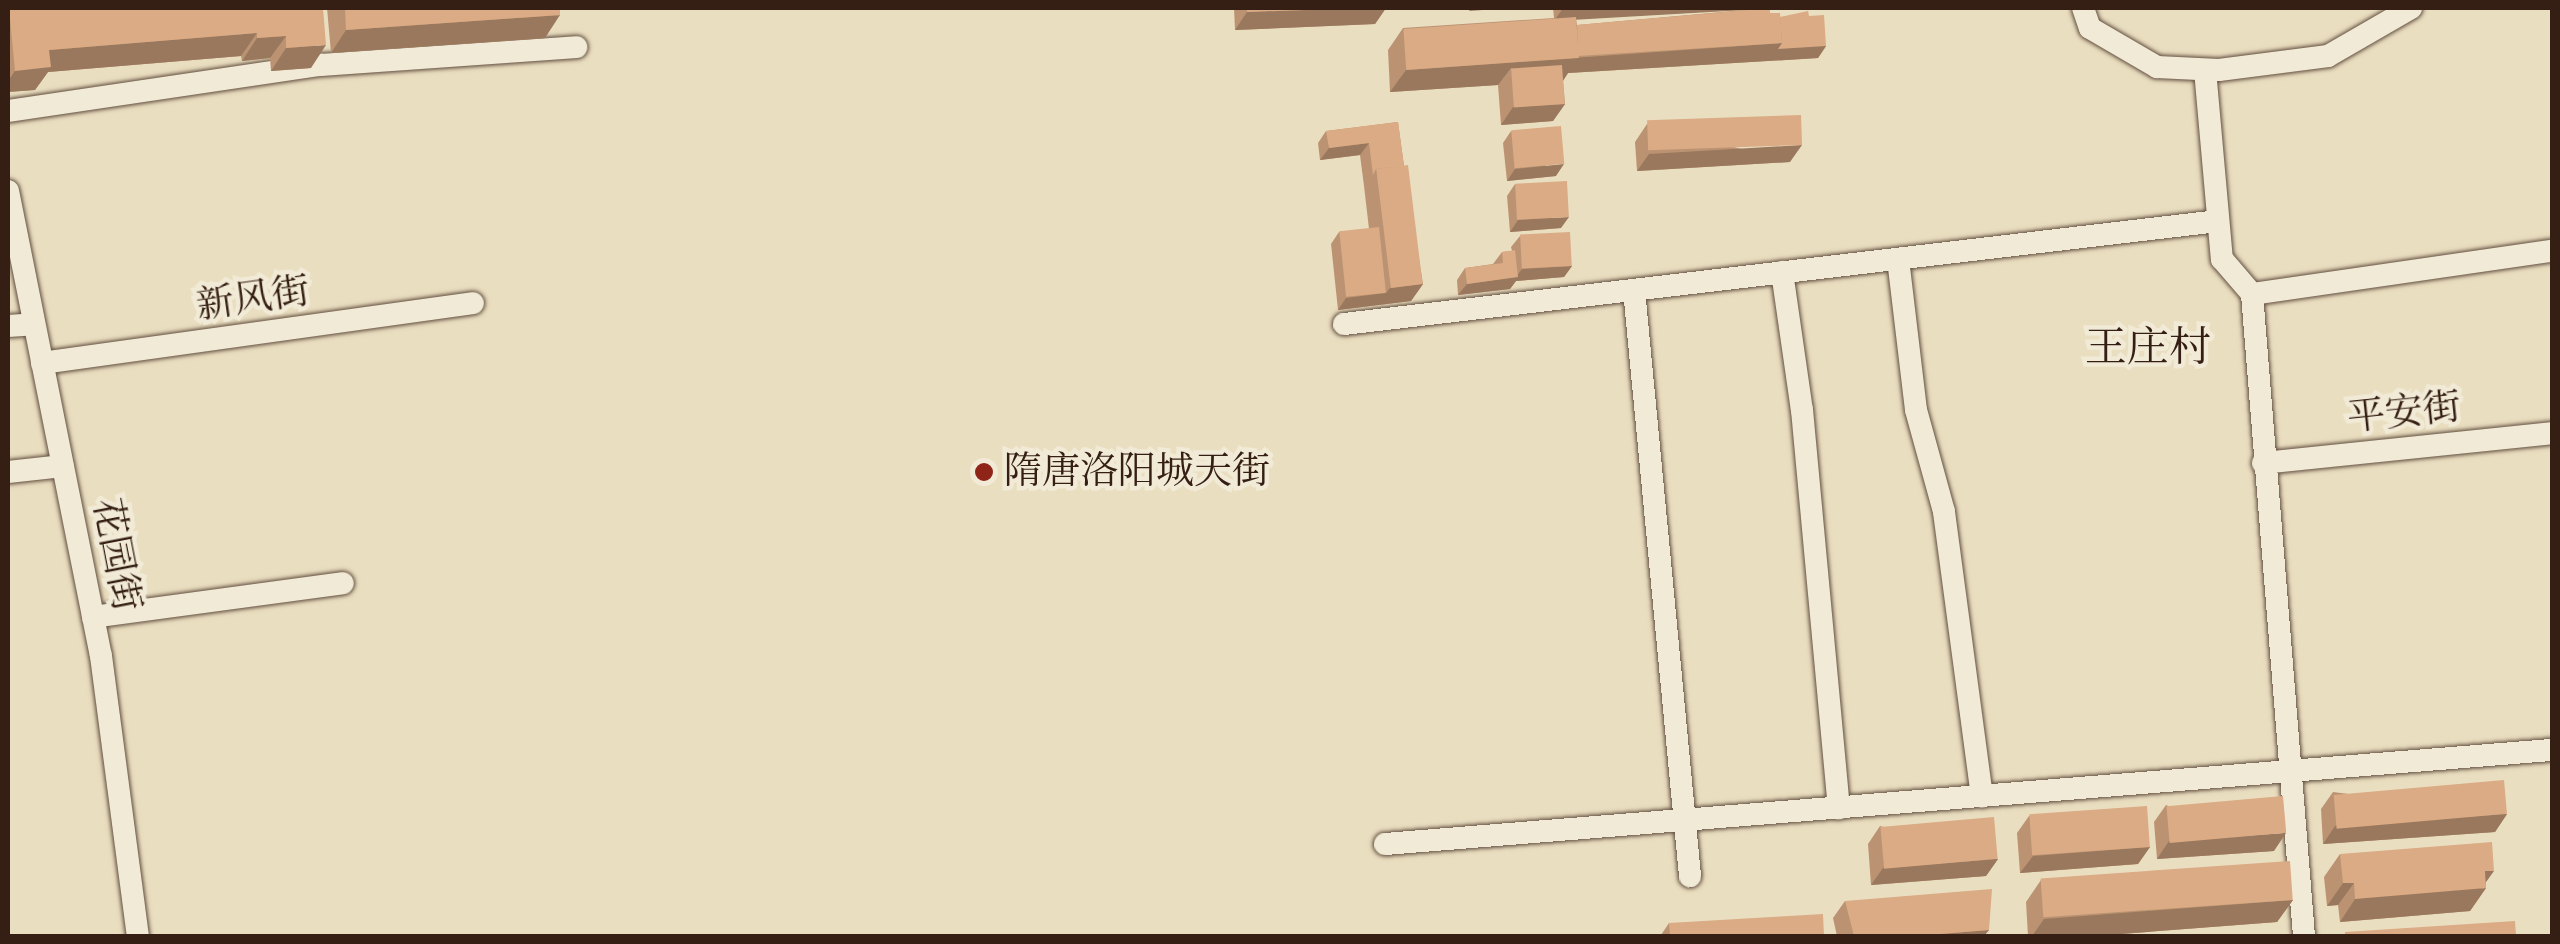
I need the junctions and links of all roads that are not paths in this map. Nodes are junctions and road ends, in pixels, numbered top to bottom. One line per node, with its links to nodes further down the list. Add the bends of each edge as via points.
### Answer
1 (2084, 8): 4 (street, via 2090,28 2158,68)
2 (2411, 8): 4 (street, via 2328,56)
3 (576, 47): 5 (street, via 320,56)
4 (2205, 70): 7 (street)
5 (8, 111)
6 (8, 191): 14 (street, 花园街)
7 (2218, 221): 9 (street); 12 (street, via 2222,260)
8 (2552, 251): 12 (street)
9 (1898, 259): 10 (street); 26 (street, via 1916,410 1944,512)
10 (1782, 272): 11 (street); 27 (street, via 1802,410)
11 (1634, 290): 15 (street); 28 (street)
12 (2252, 294): 19 (street)
13 (473, 303): 17 (street, 新风街)
14 (34, 324): 16 (street); 17 (street, 花园街)
15 (1344, 324)
16 (8, 326)
17 (42, 364): 20 (street, 花园街)
18 (2552, 433): 19 (street, 平安街)
19 (2263, 463): 25 (street)
20 (62, 466): 21 (street); 23 (street, 花园街)
21 (8, 472)
22 (343, 583): 23 (street)
23 (93, 617): 31 (street, 花园街)
24 (2552, 750): 25 (street)
25 (2288, 771): 26 (street); 32 (street)
26 (1982, 796): 27 (street)
27 (1838, 808): 28 (street)
28 (1684, 820): 29 (street); 30 (street)
29 (1385, 844)
30 (1690, 876)
31 (138, 936)
32 (2304, 936)

